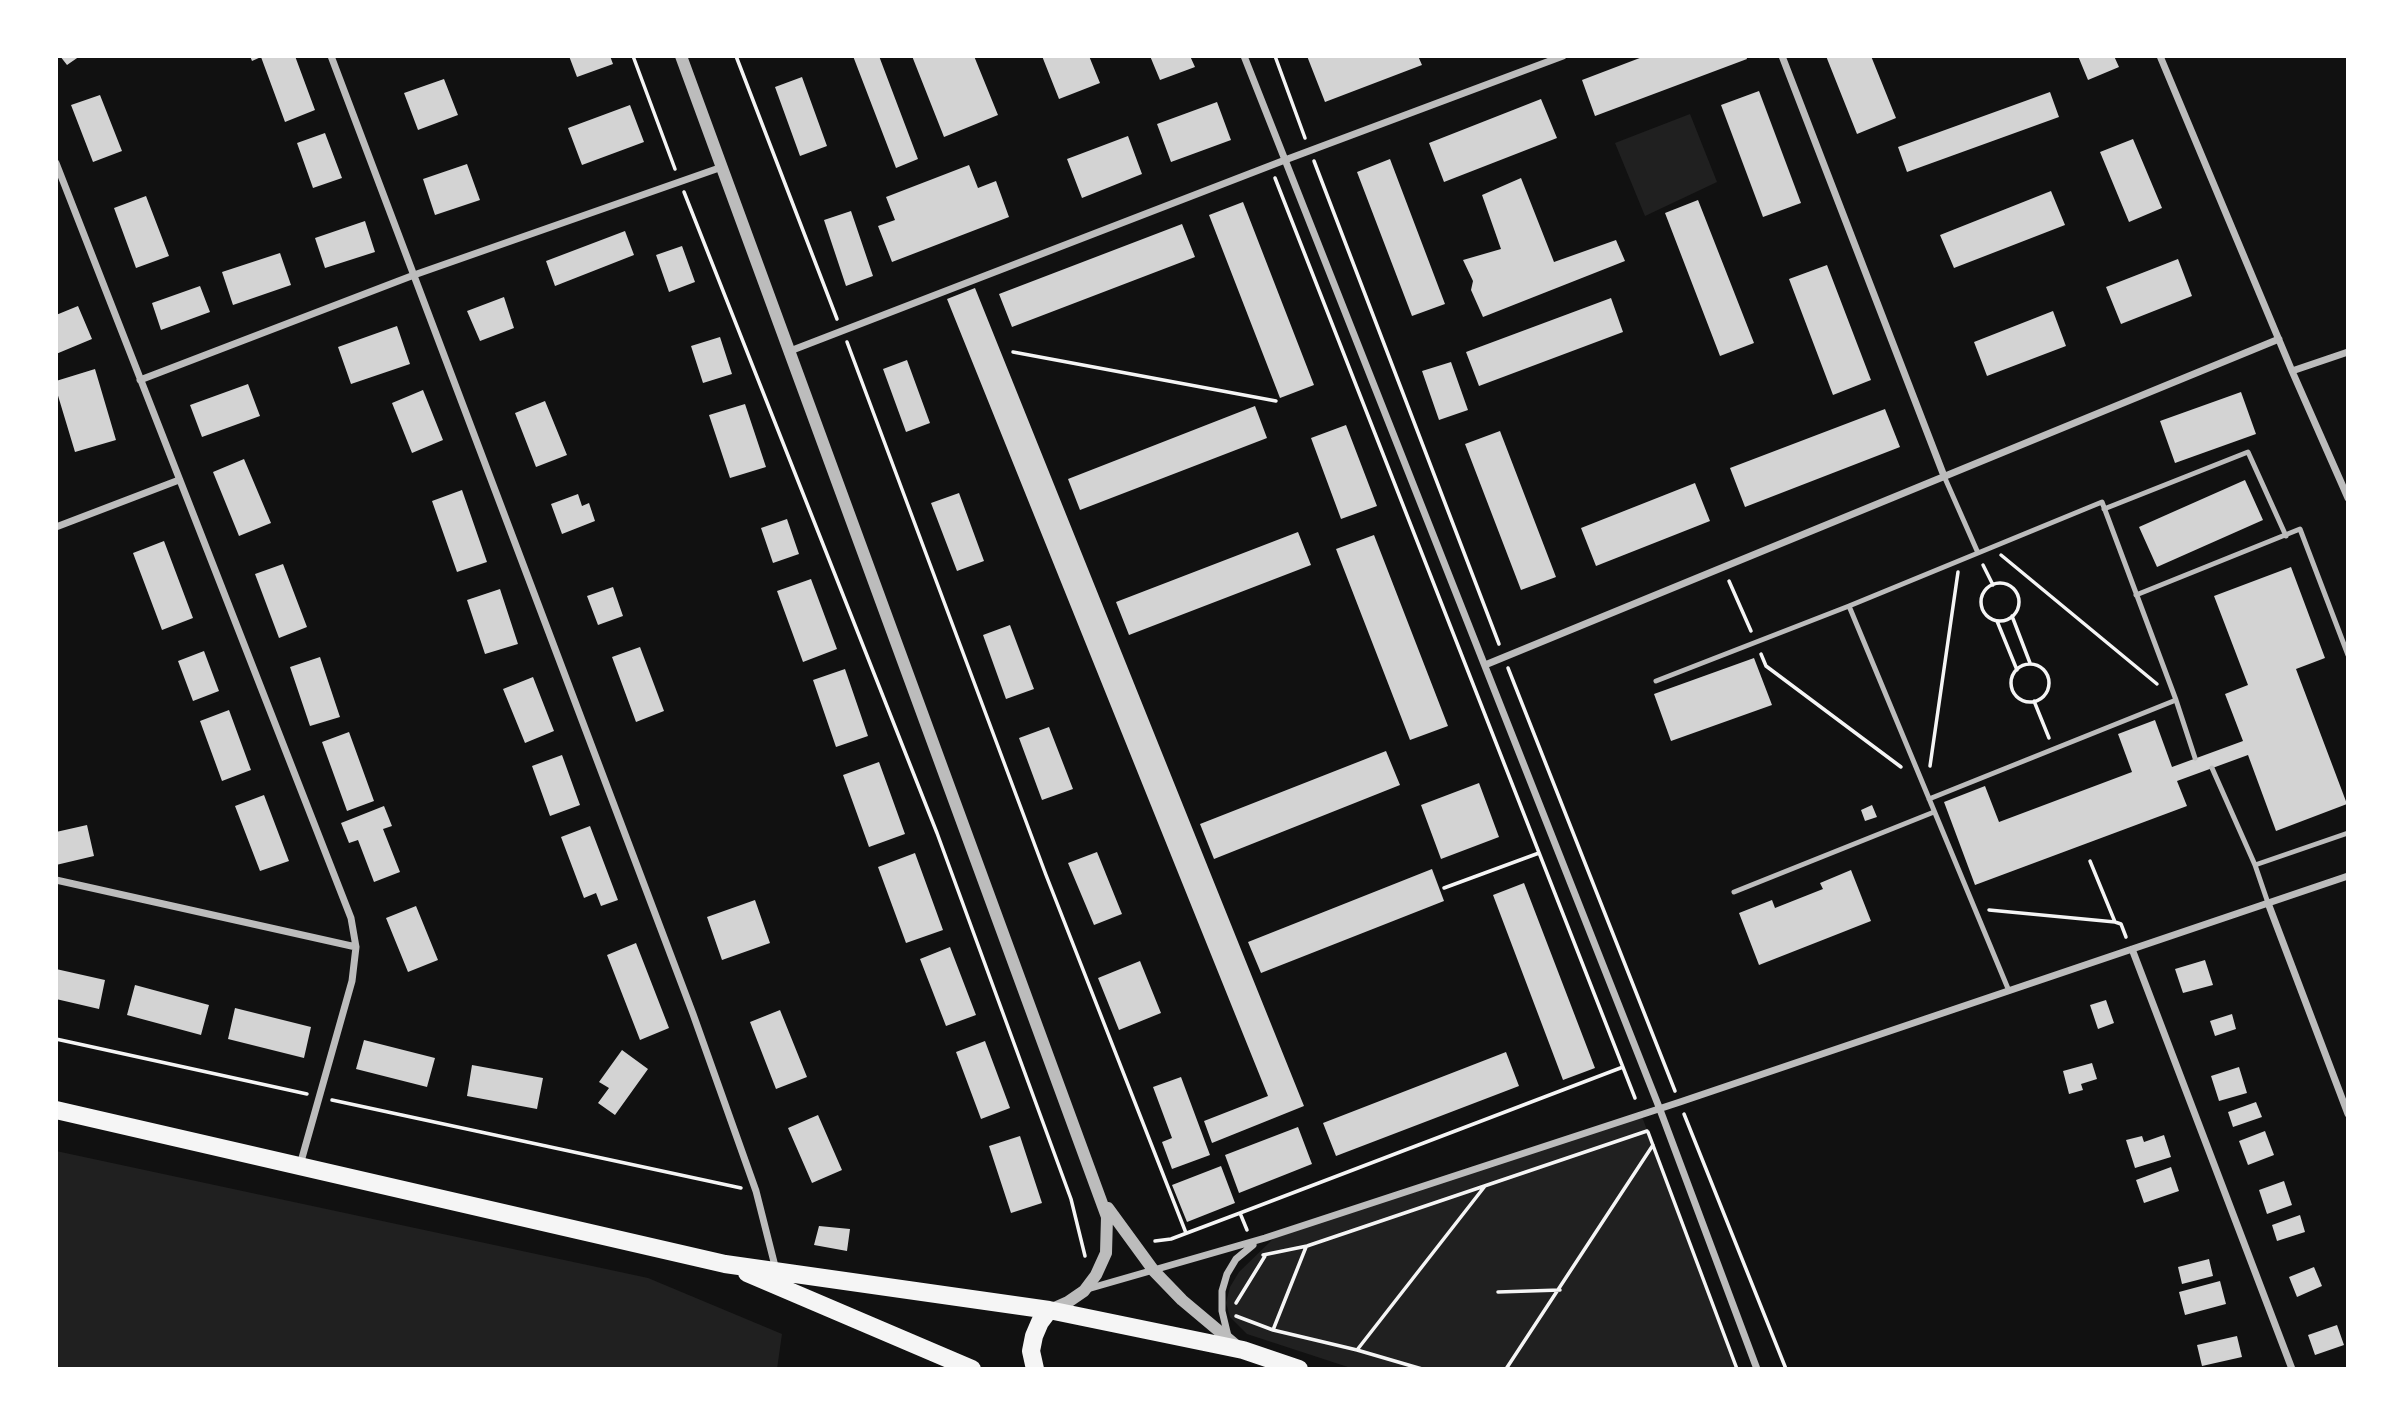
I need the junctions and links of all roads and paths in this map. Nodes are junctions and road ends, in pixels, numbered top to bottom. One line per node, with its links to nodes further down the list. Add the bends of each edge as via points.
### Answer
1 (331, 56): 16 (street)
2 (633, 56): 15 (path)
3 (681, 56): 14 (street)
4 (736, 56): 17 (path)
5 (1244, 56): 11 (street)
6 (1275, 56): 10 (path)
7 (1563, 56): 10 (street)
8 (1782, 56): 25 (street)
9 (2160, 56): 18 (street)
10 (1310, 151): 11 (street); 42 (path)
11 (1285, 160): 13 (street); 44 (street)
12 (56, 163): 23 (street)
13 (1271, 166): 17 (street); 57 (path)
14 (722, 167): 15 (street); 19 (street)
15 (680, 181): 16 (street); 91 (path, via 936,833 1071,1199)
16 (414, 275): 23 (street); 84 (street)
17 (842, 331): 19 (street); 86 (path)
18 (2279, 339): 22 (street); 25 (street)
19 (790, 351): 82 (street)
20 (1013, 352): 24 (path)
21 (2348, 352): 22 (street)
22 (2292, 372): 27 (street)
23 (140, 380): 26 (street)
24 (1276, 401)
25 (1944, 476): 32 (lane); 42 (street)
26 (180, 480): 29 (street); 67 (street, via 351,918)
27 (2348, 498)
28 (2104, 509): 30 (lane, via 2248,452); 31 (lane, via 2102,502); 36 (lane)
29 (56, 527)
30 (2286, 536): 36 (lane); 41 (lane, via 2300,530)
31 (1991, 547): 32 (lane); 47 (path)
32 (1978, 553): 33 (lane); 35 (path)
33 (1960, 560): 37 (lane); 53 (path)
34 (1729, 581): 40 (path)
35 (1993, 585): 38 (path, via 2005,584 2017,594 2018,606); 39 (path, via 1981,601 1985,614)
36 (2136, 595): 47 (lane)
37 (1849, 606): 40 (lane); 52 (lane)
38 (2012, 616): 39 (path); 43 (path)
39 (1997, 621): 45 (path)
40 (1755, 642): 46 (lane); 52 (path, via 1766,666)
41 (2348, 655)
42 (1504, 657): 44 (street); 74 (path)
43 (2031, 664): 45 (path); 48 (path, via 2045,671 2049,681 2047,692)
44 (1485, 665): 75 (street)
45 (2017, 670): 48 (path, via 2011,682 2015,694)
46 (1656, 681)
47 (2176, 700): 49 (lane); 50 (lane)
48 (2034, 701): 49 (path)
49 (2053, 749): 54 (lane)
50 (2195, 758)
51 (2212, 768): 59 (lane)
52 (1922, 782): 53 (lane)
53 (1926, 792): 54 (lane)
54 (1929, 799): 55 (lane)
55 (1934, 812): 63 (lane); 65 (lane)
56 (2348, 833): 59 (lane)
57 (1539, 853): 62 (path); 71 (path)
58 (2090, 861): 66 (path)
59 (2255, 865): 64 (lane)
60 (2348, 876): 64 (street)
61 (56, 880): 67 (street)
62 (1444, 888)
63 (1734, 892)
64 (2268, 904): 68 (street); 78 (street)
65 (1973, 908): 66 (path); 69 (lane)
66 (2115, 922): 68 (path, via 2121,924)
67 (356, 947): 72 (street, via 352,981)
68 (2132, 949): 69 (street); 111 (street)
69 (2009, 991): 74 (street)
70 (56, 1039): 72 (path)
71 (1623, 1067): 73 (path); 85 (path)
72 (321, 1097): 81 (street); 84 (path)
73 (1635, 1098)
74 (1680, 1102): 75 (street); 110 (path)
75 (1659, 1107): 77 (street); 109 (street)
76 (56, 1110): 81 (highway)
77 (1641, 1114): 79 (path); 88 (street)
78 (2348, 1114)
79 (1647, 1131): 80 (path); 83 (path)
80 (1653, 1145): 96 (path); 108 (path)
81 (300, 1166): 92 (highway)
82 (1094, 1184): 94 (street); 95 (street, via 1107,1217 1106,1253)
83 (1486, 1185): 89 (path); 101 (path)
84 (756, 1191): 93 (street)
85 (1240, 1213): 86 (path); 88 (path)
86 (1186, 1233): 87 (path)
87 (1154, 1241)
88 (1251, 1244): 90 (path, via 1255,1256); 94 (street); 100 (street, via 1236,1259 1222,1291 1222,1311)
89 (1307, 1246): 90 (path); 99 (path)
90 (1266, 1254): 99 (path, via 1229,1313)
91 (1085, 1256)
92 (725, 1264): 93 (highway); 102 (highway)
93 (776, 1271): 98 (highway)
94 (1154, 1271): 95 (street); 100 (street)
95 (1084, 1290): 98 (street)
96 (1560, 1290): 97 (path); 107 (path)
97 (1498, 1292)
98 (1049, 1310): 100 (highway); 103 (highway, via 1034,1336)
99 (1273, 1330): 101 (path)
100 (1236, 1345): 104 (highway); 105 (highway)
101 (1357, 1350): 106 (path)
102 (972, 1369)
103 (1035, 1369)
104 (1254, 1369)
105 (1299, 1369)
106 (1422, 1369)
107 (1506, 1369)
108 (1737, 1369)
109 (1757, 1369)
110 (1786, 1369)
111 (2292, 1369)

